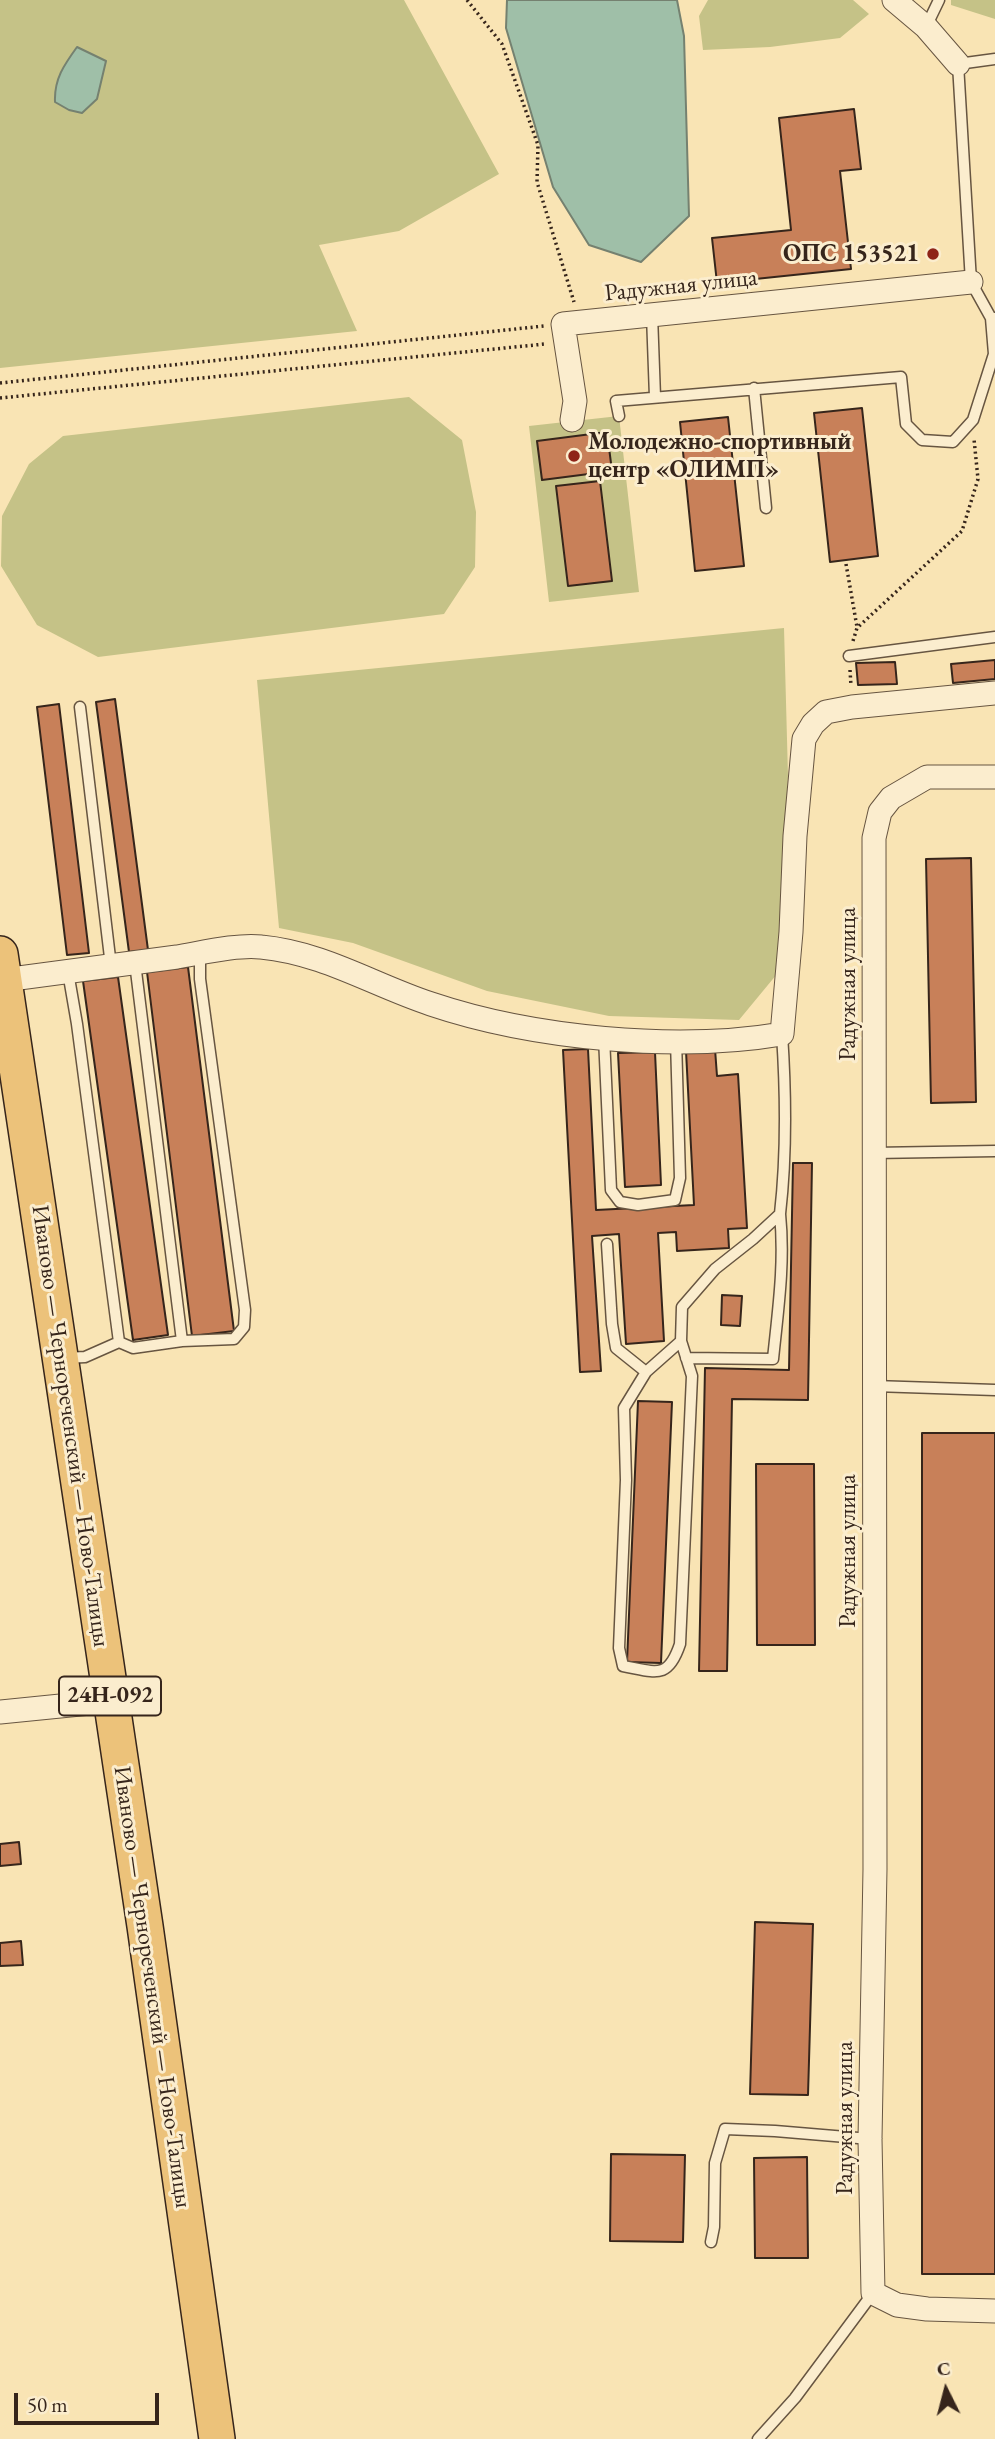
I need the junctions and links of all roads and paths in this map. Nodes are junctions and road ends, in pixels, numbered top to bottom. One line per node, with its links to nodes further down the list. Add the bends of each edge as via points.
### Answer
1 (467, 0): 8 (path, via 502,44 538,145 537,182)
2 (894, 0): 4 (street)
3 (939, 0): 4 (lane)
4 (926, 27): 6 (street)
5 (995, 59): 6 (lane)
6 (958, 64): 7 (lane)
7 (971, 282): 9 (street, Радужная улица); 10 (lane)
8 (575, 303)
9 (652, 315): 11 (street, Радужная улица); 14 (lane)
10 (993, 318): 18 (lane, via 994,354)
11 (563, 324): 12 (path); 15 (path, via 547,344); 17 (street, via 575,401)
12 (0, 383)
13 (754, 388): 14 (lane); 18 (lane, via 901,377 906,424 922,440 953,442); 19 (lane)
14 (655, 397): 16 (lane, via 617,401)
15 (0, 398)
16 (619, 416)
17 (572, 420)
18 (973, 420): 21 (path, via 978,480 962,531)
19 (765, 508)
20 (846, 564): 21 (path)
21 (857, 628): 23 (path)
22 (995, 637): 23 (lane)
23 (849, 656): 26 (path)
24 (995, 694): 26 (street)
25 (80, 707): 30 (lane)
26 (852, 707): 34 (street, via 826,712 804,738)
27 (995, 777): 38 (street, Радужная улица, via 927,777 891,798 880,812 874,838)
28 (200, 954): 29 (street); 35 (street, via 258,946 302,953 430,1004 491,1021); 41 (lane, via 245,1310 244,1327 234,1339)
29 (135, 963): 30 (street); 41 (lane)
30 (111, 966): 32 (street)
31 (2, 967): 32 (street); 33 (main road, Иваново — Чернореченский — Ново-Талицы / 24Н-092)
32 (68, 972): 43 (lane)
33 (6, 1024): 44 (main road, Иваново — Чернореченский — Ново-Талицы / 24Н-092)
34 (782, 1034): 36 (street, via 742,1040); 39 (lane, via 786,1112)
35 (604, 1037): 36 (street); 36 (lane, via 611,1190 620,1202 638,1205 675,1199 680,1178)
36 (676, 1040)
37 (995, 1150): 38 (lane)
38 (873, 1153): 47 (street, Радужная улица)
39 (780, 1214): 42 (lane, via 715,1269 682,1307); 45 (lane, via 782,1263 773,1359)
40 (607, 1244): 46 (lane, via 616,1348)
41 (182, 1341): 43 (lane, via 133,1348)
42 (681, 1341): 45 (lane); 46 (lane)
43 (119, 1342): 44 (lane, via 85,1357)
44 (60, 1358): 49 (main road, Иваново — Чернореченский — Ново-Талицы / 24Н-092)
45 (686, 1358): 46 (lane, via 692,1376 680,1644 673,1664 663,1671 623,1666 619,1648 624,1408)
46 (646, 1372)
47 (874, 1386): 48 (lane); 51 (street, Радужная улица, via 875,1869)
48 (995, 1390)
49 (110, 1701): 50 (street); 55 (main road, Иваново — Чернореченский — Ново-Талицы / 24Н-092)
50 (0, 1712)
51 (870, 2139): 52 (lane, via 725,2129 715,2163); 53 (street, Радужная улица)
52 (711, 2242)
53 (873, 2293): 54 (street, via 897,2305); 56 (lane, via 795,2398)
54 (995, 2311)
55 (217, 2439)
56 (758, 2439)

